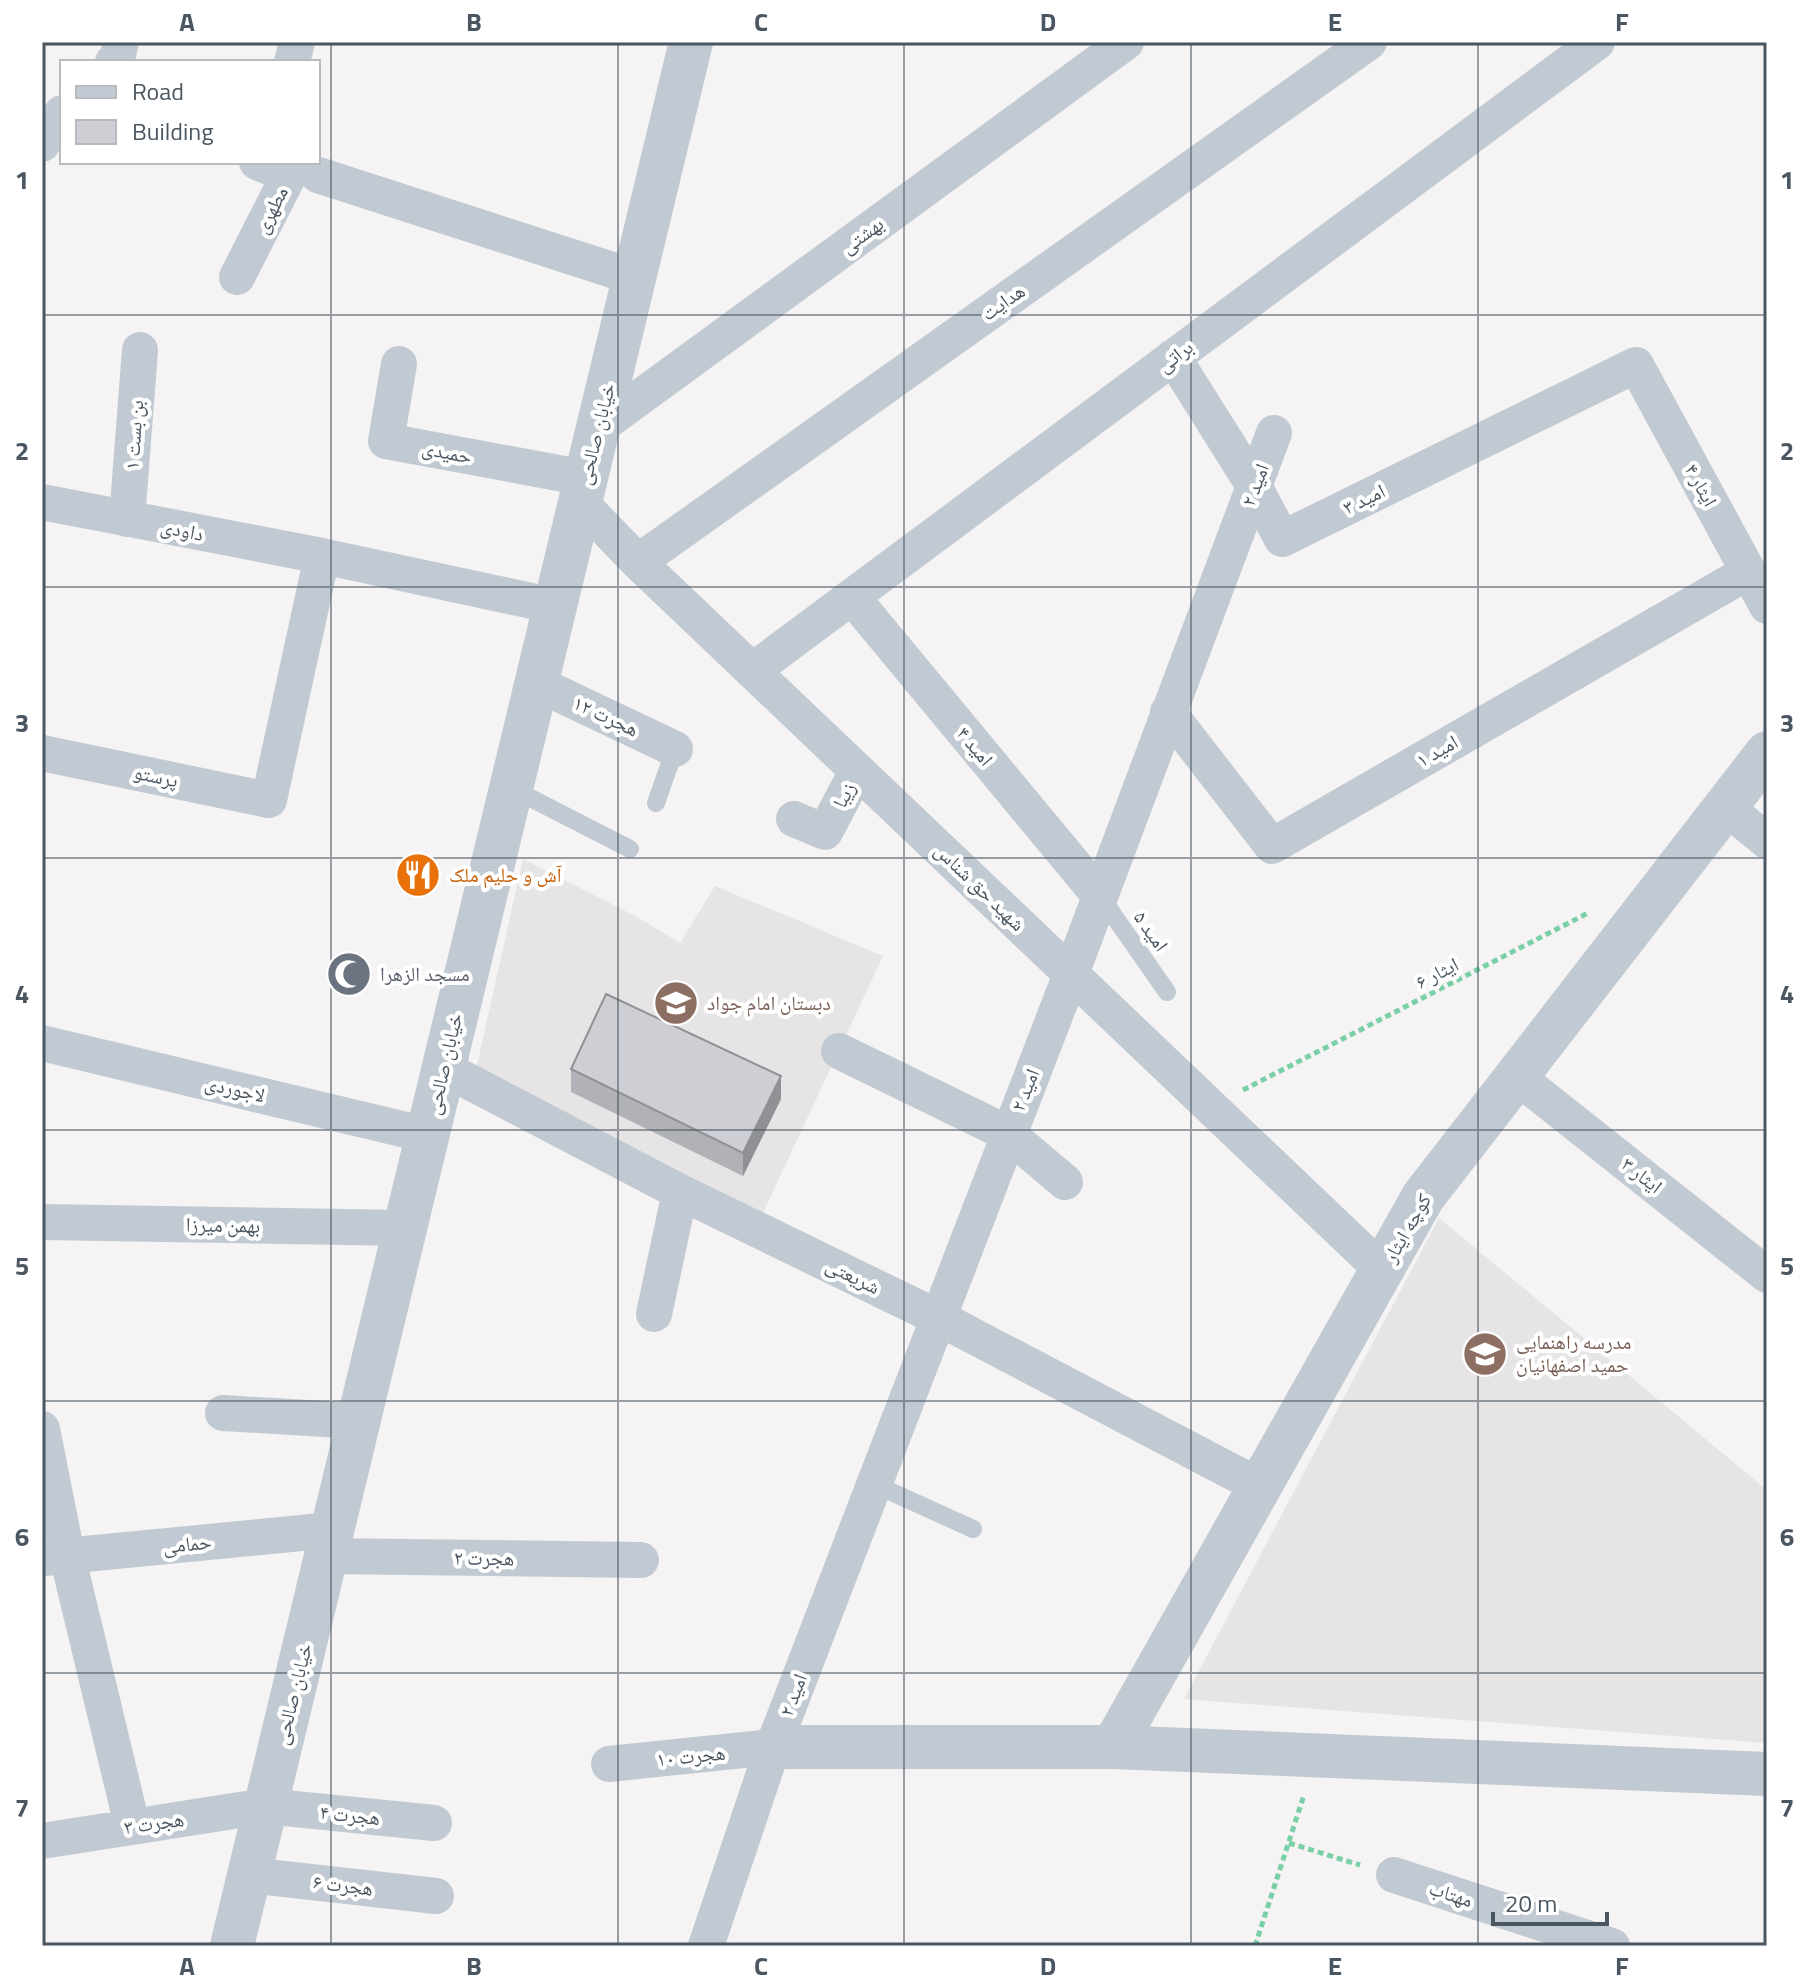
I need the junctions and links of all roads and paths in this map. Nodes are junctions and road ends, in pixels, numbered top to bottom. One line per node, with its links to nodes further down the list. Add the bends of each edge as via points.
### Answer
1 (691, 42): 8 (street, خیابان صالحی)
2 (1126, 42): 13 (street, بهشتی)
3 (1369, 42): 20 (street, هدایت)
4 (1597, 42): 10 (street, براتی)
5 (262, 164): 7 (street, مطهری, via 289,175)
6 (318, 175): 8 (street)
7 (237, 277)
8 (634, 277): 13 (street, خیابان صالحی)
9 (140, 350): 18 (street, بن بست ۱)
10 (1173, 357): 15 (street, امید ۳); 22 (street, براتی)
11 (399, 364): 16 (street, حمیدی, via 386,441)
12 (1636, 365): 15 (street, امید ۳, via 1282,539); 21 (street, ایثار ۴)
13 (598, 428): 16 (street, خیابان صالحی)
14 (1274, 433): 15 (street, امید ۲)
15 (1254, 486): 27 (street, امید ۲)
16 (582, 490): 20 (street, شهید حق شناس); 23 (street, خیابان صالحی)
17 (42, 502): 18 (street, داودی)
18 (127, 519): 19 (street, داودی)
19 (322, 556): 23 (street, داودی); 29 (street, پرستو, via 269,800)
20 (638, 562): 25 (street, شهید حق شناس)
21 (1748, 572): 24 (street, ایثار ۴); 27 (street, امید ۱, via 1272,846)
22 (852, 597): 25 (street, براتی); 38 (street, امید ۴)
23 (555, 606): 26 (street, خیابان صالحی)
24 (1767, 606)
25 (752, 671): 31 (street, شهید حق شناس)
26 (536, 683): 28 (street, هجرت ۱۲); 32 (street, خیابان صالحی)
27 (1168, 712): 38 (street, امید ۲)
28 (675, 749): 33 (lane)
29 (42, 753)
30 (1767, 753): 34 (street, کوچه ایثار)
31 (857, 771): 35 (street, زیبا, via 825,832); 40 (street, شهید حق شناس)
32 (511, 788): 37 (lane); 44 (street, خیابان صالحی)
33 (656, 803)
34 (1724, 806): 36 (street); 45 (street, کوچه ایثار)
35 (794, 819)
36 (1767, 841)
37 (630, 849)
38 (1099, 895): 40 (street, امید ۲); 41 (lane, امید ۵)
39 (1593, 911): 46 (path, ایثار ۶)
40 (1071, 974): 46 (street, شهید حق شناس); 47 (street, امید ۲)
41 (1167, 992)
42 (42, 1043): 48 (street, لاجوردی)
43 (839, 1051): 47 (street)
44 (443, 1068): 48 (street, خیابان صالحی); 50 (street, شریعتی)
45 (1516, 1076): 53 (street, کوچه ایثار, via 1423,1197); 54 (street, ایثار ۳)
46 (1211, 1107): 53 (street, شهید حق شناس)
47 (1007, 1133): 49 (street); 56 (street, امید ۲)
48 (427, 1135): 52 (street, خیابان صالحی)
49 (1065, 1182)
50 (680, 1192): 55 (street); 56 (street, شریعتی)
51 (42, 1222): 52 (street, بهمن میرزا)
52 (405, 1228): 58 (street, خیابان صالحی)
53 (1382, 1270): 61 (street, کوچه ایثار)
54 (1767, 1275)
55 (654, 1314)
56 (937, 1317): 60 (street, امید ۲); 61 (street, شریعتی)
57 (223, 1413): 58 (street)
58 (358, 1421): 63 (street, خیابان صالحی)
59 (42, 1429): 64 (street)
60 (874, 1484): 62 (lane); 66 (street, امید ۲)
61 (1261, 1487): 67 (street, کوچه ایثار)
62 (973, 1529)
63 (329, 1543): 64 (street, حمامی); 65 (street, هجرت ۲); 71 (street, خیابان صالحی)
64 (54, 1557): 73 (street)
65 (641, 1560)
66 (773, 1747): 67 (street); 69 (street, هجرت ۱۰); 80 (street)
67 (1113, 1747): 68 (street)
68 (1317, 1755): 70 (street); 75 (path)
69 (609, 1764)
70 (1767, 1774)
71 (265, 1806): 72 (street, هجرت ۴); 73 (street, هجرت ۳); 76 (street, خیابان صالحی)
72 (434, 1823)
73 (132, 1825): 74 (street, هجرت ۳)
74 (42, 1841)
75 (1289, 1843): 77 (path); 81 (path)
76 (249, 1875): 78 (street, هجرت ۶); 79 (street, خیابان صالحی)
77 (1394, 1875): 82 (street, مهتاب)
78 (436, 1896)
79 (232, 1946)
80 (706, 1946)
81 (1255, 1946)
82 (1612, 1946)

